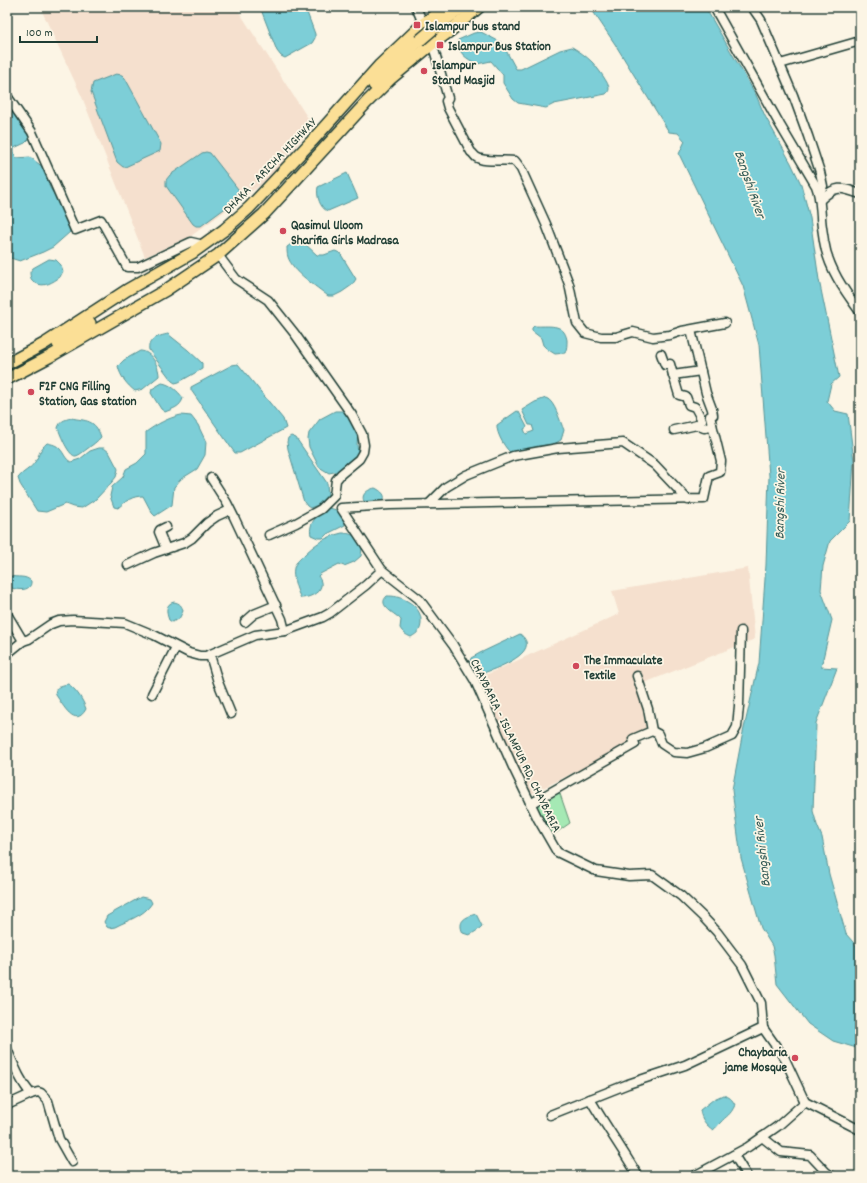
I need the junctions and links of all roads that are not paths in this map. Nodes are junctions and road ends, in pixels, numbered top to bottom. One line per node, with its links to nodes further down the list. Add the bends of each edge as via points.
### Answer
1 (416, 7): 7 (street)
2 (446, 7): 7 (highway, DHAKA - ARICHA HIGHWAY)
3 (463, 7): 16 (highway, bridge, via 398,60 281,186 223,241 196,259)
4 (479, 7): 9 (highway)
5 (714, 7): 13 (street)
6 (752, 7): 10 (street, via 761,20)
7 (423, 24): 9 (street); 14 (highway, DHAKA - ARICHA HIGHWAY, via 380,65 249,208)
8 (860, 41): 10 (street)
9 (432, 44): 15 (highway, via 390,79 264,214); 20 (street, via 448,98 448,108 471,152 476,158 515,162 521,169 569,284 577,323 585,333 616,337 633,332 653,337)
10 (780, 64): 13 (street, via 820,172 823,186)
11 (7, 96): 14 (street, via 32,132 75,230 101,220 126,266 138,266 191,242)
12 (860, 194): 13 (street, via 845,188 835,189)
13 (820, 197): 18 (street, via 824,243 828,256 839,282)
14 (204, 245): 16 (highway, DHAKA - ARICHA HIGHWAY)
15 (218, 255): 26 (highway, via 166,290); 31 (street, via 236,279 268,300 352,415 362,434 363,452 336,480)
16 (172, 268): 17 (highway)
17 (129, 293): 22 (highway); 24 (highway, via 62,342)
18 (860, 312)
19 (726, 323): 20 (street)
20 (691, 330): 23 (street)
21 (660, 354): 25 (street, via 664,365 670,364)
22 (7, 364)
23 (701, 371): 25 (street); 28 (street, via 712,408)
24 (7, 373)
25 (673, 375): 27 (street, via 679,395 695,407 702,420)
26 (7, 379)
27 (697, 425): 28 (street, via 704,428); 29 (street)
28 (712, 425): 32 (street, via 721,461 720,472 709,476 704,499)
29 (674, 430)
30 (210, 478): 35 (street)
31 (334, 496): 34 (street, CHAYBARIA - ISLAMPUR RD, CHAYBARIA); 37 (street, via 308,518)
32 (688, 500): 33 (street); 33 (street, via 655,465 623,442 558,448 513,456 466,475 446,487)
33 (429, 504): 34 (street)
34 (341, 508): 40 (street, CHAYBARIA - ISLAMPUR RD, CHAYBARIA)
35 (230, 510): 38 (street, via 217,516 186,542); 41 (street)
36 (166, 527): 38 (street, via 159,532)
37 (269, 535)
38 (166, 549): 39 (street)
39 (128, 565)
40 (382, 570): 44 (street, via 330,613); 54 (street, CHAYBARIA - ISLAMPUR RD, CHAYBARIA, via 419,599 453,645 475,681)
41 (276, 605): 43 (street, via 254,614); 44 (street)
42 (7, 614): 46 (street)
43 (245, 622)
44 (285, 631): 49 (street, via 255,635)
45 (741, 631): 53 (street, via 737,727 732,736 687,753 674,752 662,744 658,734)
46 (23, 641): 47 (street, via 51,624 73,620 125,623 154,634); 48 (street)
47 (176, 647): 49 (street, via 200,656); 51 (street)
48 (7, 654)
49 (210, 655): 52 (street)
50 (638, 676): 53 (street)
51 (152, 694)
52 (231, 714)
53 (652, 730): 54 (street, via 633,739 635,744)
54 (530, 804): 55 (street, CHAYBARIA - ISLAMPUR RD, CHAYBARIA, via 557,852 596,871 628,876 652,875 692,906 717,932 742,965 761,1002)
55 (762, 1028): 58 (street, via 685,1065); 59 (street, via 785,1059)
56 (7, 1049): 57 (street, via 22,1083)
57 (31, 1094): 60 (street); 65 (street, via 41,1093 48,1102 59,1139)
58 (590, 1099): 61 (street); 66 (street)
59 (805, 1102): 62 (street); 63 (street)
60 (7, 1105)
61 (550, 1115)
62 (860, 1130)
63 (762, 1137): 64 (street); 69 (street, via 781,1152 810,1155)
64 (734, 1155): 67 (street); 68 (street)
65 (72, 1162)
66 (638, 1176)
67 (694, 1176)
68 (746, 1176)
69 (832, 1176)

